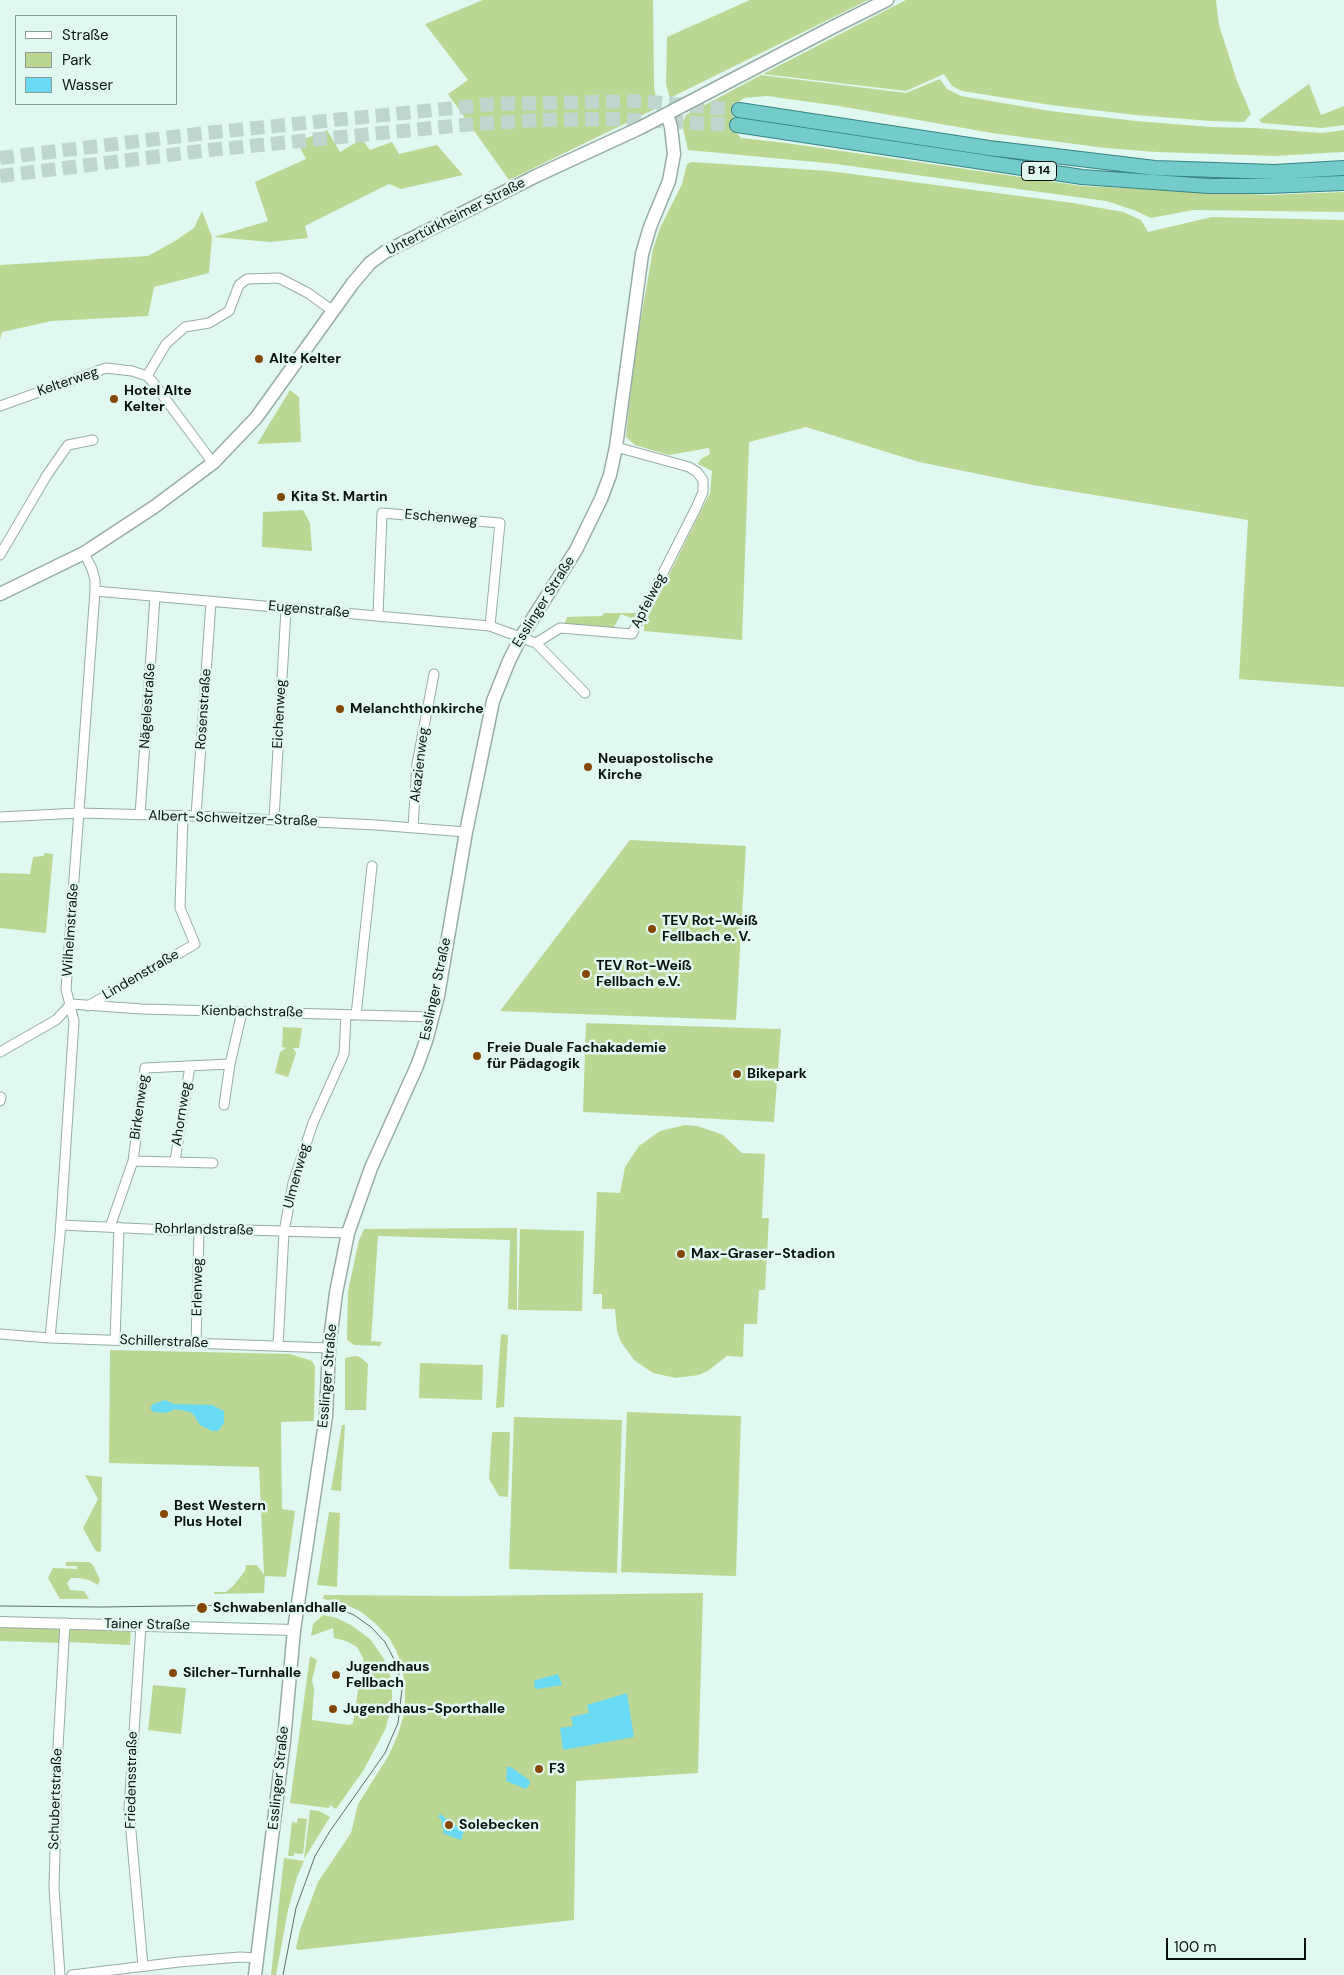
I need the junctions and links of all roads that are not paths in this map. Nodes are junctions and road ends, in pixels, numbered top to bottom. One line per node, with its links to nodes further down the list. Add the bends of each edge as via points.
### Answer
1 (887, 0): 3 (main road, Untertürkheimer Straße)
2 (739, 110): 5 (highway, B 14, via 1119,164 1208,171)
3 (667, 114): 7 (main road, Untertürkheimer Straße, via 385,252 370,263); 11 (main road, Esslinger Straße, via 674,154 669,181 642,254)
4 (736, 125): 6 (highway, B 14, via 1100,178 1209,186)
5 (1344, 168)
6 (1344, 183)
7 (333, 311): 8 (street, via 279,278 247,279 239,285 229,311 209,323 185,327 166,344); 12 (main road, Untertürkheimer Straße, via 256,418)
8 (147, 376): 9 (street, Kelterweg, via 106,368); 12 (street)
9 (0, 406)
10 (94, 440): 14 (street, via 68,445)
11 (616, 447): 22 (main road, Esslinger Straße, via 601,499 576,550); 23 (street, Apfelweg, via 689,467 703,480 702,492 632,634 560,628)
12 (213, 464): 13 (main road, Untertürkheimer Straße)
13 (84, 553): 15 (street, Wilhelmstraße, via 92,569); 16 (main road, Untertürkheimer Straße)
14 (0, 555)
15 (95, 591): 17 (street, Eugenstraße); 26 (street, Wilhelmstraße)
16 (0, 594)
17 (155, 596): 18 (street, Eugenstraße); 27 (street, Nägelestraße)
18 (211, 602): 19 (street, Eugenstraße); 29 (street, Rosenstraße)
19 (286, 609): 20 (street, Eugenstraße); 31 (street, Eichenweg)
20 (378, 616): 21 (street, Eugenstraße); 21 (street, Eschenweg, via 382,513 500,522)
21 (490, 626): 22 (street, Eugenstraße)
22 (521, 637): 23 (street); 33 (main road, Esslinger Straße, via 493,701)
23 (536, 643): 25 (street)
24 (434, 674): 32 (street, Akazienweg, via 417,764)
25 (585, 693)
26 (79, 813): 27 (street, Albert-Schweitzer-Straße); 30 (street, Albert-Schweitzer-Straße); 35 (street, Wilhelmstraße, via 66,988)
27 (140, 815): 28 (street, Albert-Schweitzer-Straße)
28 (183, 816): 29 (street, Albert-Schweitzer-Straße); 36 (street, Lindenstraße, via 180,908 195,944)
29 (196, 816): 31 (street, Albert-Schweitzer-Straße)
30 (0, 817)
31 (274, 819): 32 (street, Albert-Schweitzer-Straße)
32 (413, 827): 33 (street, Albert-Schweitzer-Straße)
33 (466, 832): 39 (main road, Esslinger Straße)
34 (372, 866): 38 (street, Ulmenweg)
35 (71, 1004): 36 (street, Kienbachstraße); 40 (street, via 56,1020); 47 (street, Wilhelmstraße, via 74,1021)
36 (88, 1006): 37 (street, Kienbachstraße)
37 (242, 1012): 38 (street, Kienbachstraße); 41 (street)
38 (351, 1015): 39 (street, Kienbachstraße); 50 (street, Ulmenweg, via 344,1054 313,1123 293,1183)
39 (433, 1017): 51 (main road, Esslinger Straße, via 417,1066 371,1168)
40 (0, 1052)
41 (230, 1064): 42 (street, Birkenweg); 43 (street)
42 (190, 1066): 44 (street, Birkenweg, via 145,1068); 45 (street, Ahornweg)
43 (224, 1105)
44 (133, 1161): 45 (street); 48 (street, Birkenweg)
45 (175, 1161): 46 (street)
46 (213, 1163)
47 (61, 1225): 48 (street, Rohrlandstraße); 53 (street, Wilhelmstraße)
48 (114, 1227): 49 (street, Rohrlandstraße); 54 (street, Birkenweg)
49 (199, 1231): 50 (street, Rohrlandstraße); 55 (street, Erlenweg)
50 (284, 1232): 51 (street, Rohrlandstraße); 56 (street, Ulmenweg)
51 (348, 1233): 57 (main road, Esslinger Straße)
52 (0, 1334): 53 (street, Schillerstraße)
53 (50, 1338): 54 (street, Schillerstraße)
54 (115, 1340): 55 (street, Schillerstraße)
55 (196, 1343): 56 (street, Schillerstraße)
56 (278, 1346): 57 (street, Schillerstraße)
57 (329, 1348): 61 (main road, Esslinger Straße, via 326,1416)
58 (0, 1622): 59 (street, Tainer Straße)
59 (66, 1623): 60 (street, Tainer Straße); 64 (street, Schubertstraße, via 57,1756 54,1888)
60 (141, 1625): 61 (street, Tainer Straße); 63 (street, Friedensstraße, via 129,1809)
61 (294, 1630): 62 (main road, Esslinger Straße)
62 (257, 1958): 63 (street); 66 (main road, Esslinger Straße)
63 (143, 1966): 65 (street)
64 (60, 1975)
65 (72, 1975)
66 (255, 1975)

